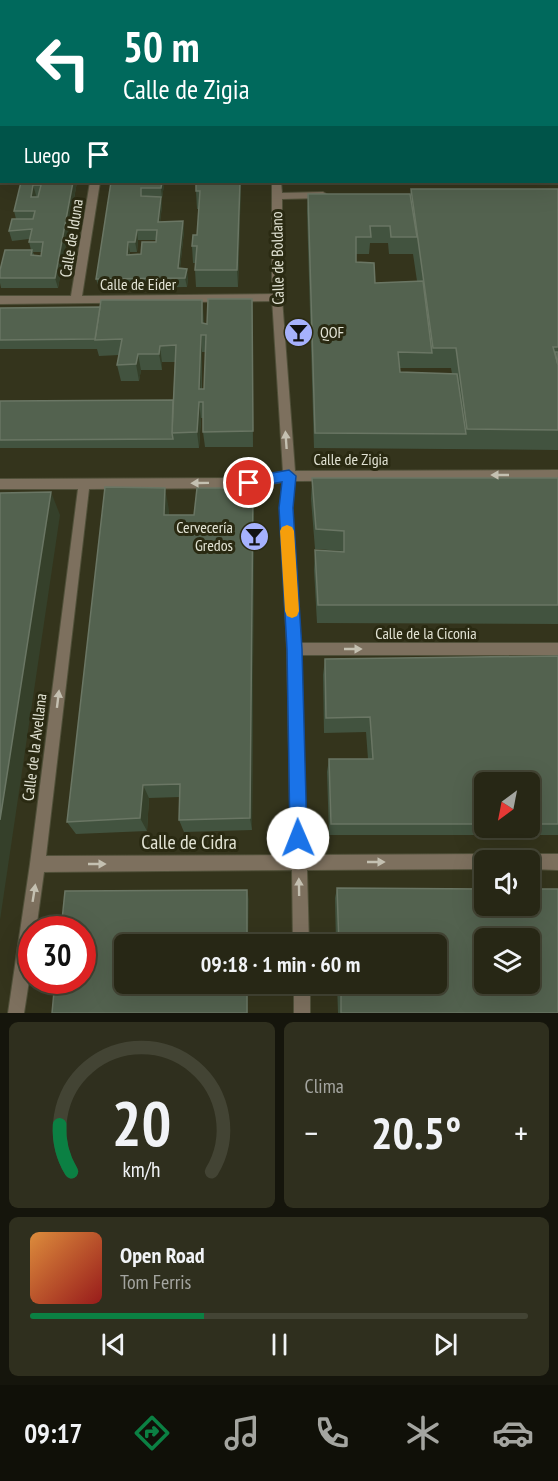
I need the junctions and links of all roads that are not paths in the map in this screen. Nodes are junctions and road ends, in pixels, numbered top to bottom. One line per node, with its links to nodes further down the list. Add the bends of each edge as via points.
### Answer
1 (95, 183): 6 (street, Calle de Iduna)
2 (277, 183): 4 (street, Calle de Boldano)
3 (335, 195): 4 (street)
4 (277, 196): 5 (street, Calle de Boldano)
5 (277, 298): 6 (street, Calle de Eider); 9 (street, Calle de Boldano, one-way to 5)
6 (76, 299): 7 (street, Calle de Eider)
7 (0, 300)
8 (558, 475): 9 (street, Calle de Zigia, one-way to 9)
9 (289, 476): 11 (street, Calle de Zigia, one-way to 11, via 249,483); 12 (street, Calle de Boldano, via 286,508)
10 (0, 484): 11 (street, Calle de Zigia)
11 (84, 484): 18 (street, Calle de la Avellana, one-way to 11)
12 (294, 649): 13 (street, Calle de la Ciconia, one-way to 13); 14 (street, Calle de Boldano)
13 (558, 649)
14 (298, 862): 15 (street, Calle de Cidra, one-way to 15); 18 (street, Calle de Cidra, one-way to 14); 19 (street, Calle de Boldano, one-way to 14)
15 (474, 862)
16 (540, 862): 17 (street)
17 (558, 862)
18 (39, 864): 21 (street, Calle de la Avellana, one-way to 18)
19 (301, 934)
20 (302, 994): 22 (street)
21 (16, 1013)
22 (302, 1013)

